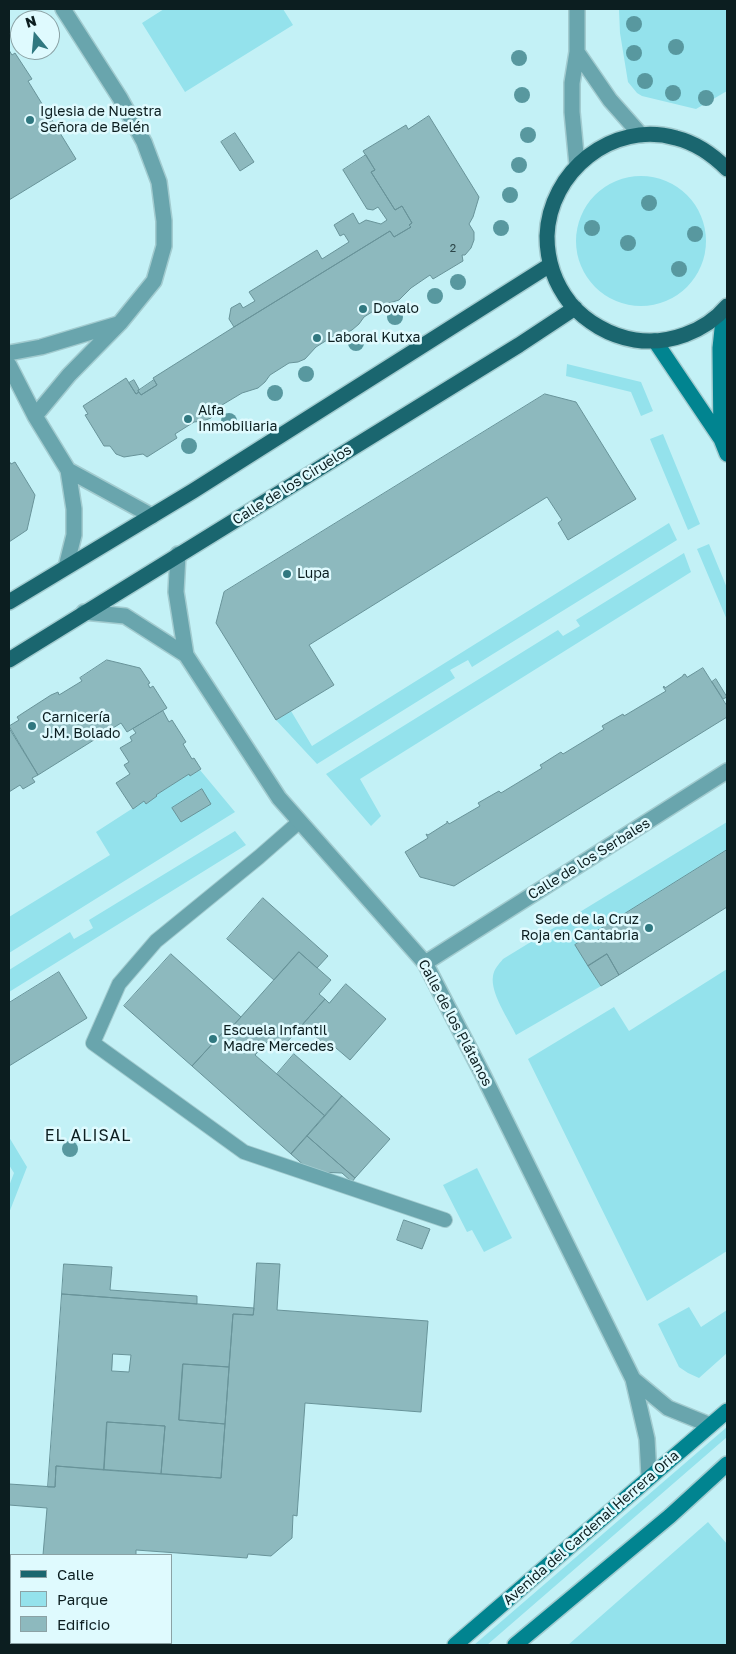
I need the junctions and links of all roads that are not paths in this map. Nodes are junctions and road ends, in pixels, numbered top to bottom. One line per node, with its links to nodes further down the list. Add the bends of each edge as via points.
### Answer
1 (63, 9): 11 (street, via 120,98 144,142 159,182 164,246 154,281)
2 (577, 9): 3 (street)
3 (577, 52): 4 (street, via 610,100); 6 (street, via 572,83)
4 (641, 135): 5 (main road, via 674,137); 6 (main road, via 613,141)
5 (721, 154): 7 (main road)
6 (577, 165): 8 (main road, via 560,187 551,208 547,241)
7 (727, 169)
8 (550, 265): 9 (main road, via 560,288); 19 (main road)
9 (575, 308): 12 (main road, via 588,320 615,335 642,341); 20 (main road, Calle de los Ciruelos)
10 (726, 308): 12 (main road, via 688,334); 16 (main road, via 720,348)
11 (120, 323): 13 (street, via 41,347); 15 (street, via 70,374)
12 (655, 340): 16 (main road)
13 (9, 353)
14 (9, 364): 15 (street)
15 (35, 416): 18 (street)
16 (721, 439): 17 (main road)
17 (727, 454)
18 (68, 470): 19 (street); 21 (street, via 74,535)
19 (152, 516): 21 (main road)
20 (178, 554): 23 (main road, Calle de los Ciruelos); 24 (street, Calle de los Plátanos, via 176,592)
21 (66, 567): 22 (main road)
22 (9, 602)
23 (84, 612): 24 (street, Calle de los Plátanos, via 125,616); 25 (main road, Calle de los Ciruelos)
24 (186, 655): 27 (street, Calle de los Plátanos, via 279,798)
25 (9, 660)
26 (727, 771): 28 (street, Calle de los Serbales)
27 (299, 822): 28 (street, Calle de los Plátanos); 29 (lane, via 156,941 119,984 93,1043 244,1152)
28 (426, 963): 30 (street, Calle de los Plátanos)
29 (445, 1220)
30 (633, 1379): 32 (street, Calle de los Plátanos, via 668,1408); 34 (street, Calle de los Plátanos, via 647,1439)
31 (727, 1411): 32 (main road, Avenida del Cardenal Herrera Oria)
32 (710, 1425): 34 (main road, Avenida del Cardenal Herrera Oria)
33 (727, 1464): 36 (main road, via 670,1516)
34 (649, 1477): 35 (main road, Avenida del Cardenal Herrera Oria)
35 (455, 1645)
36 (515, 1645)

